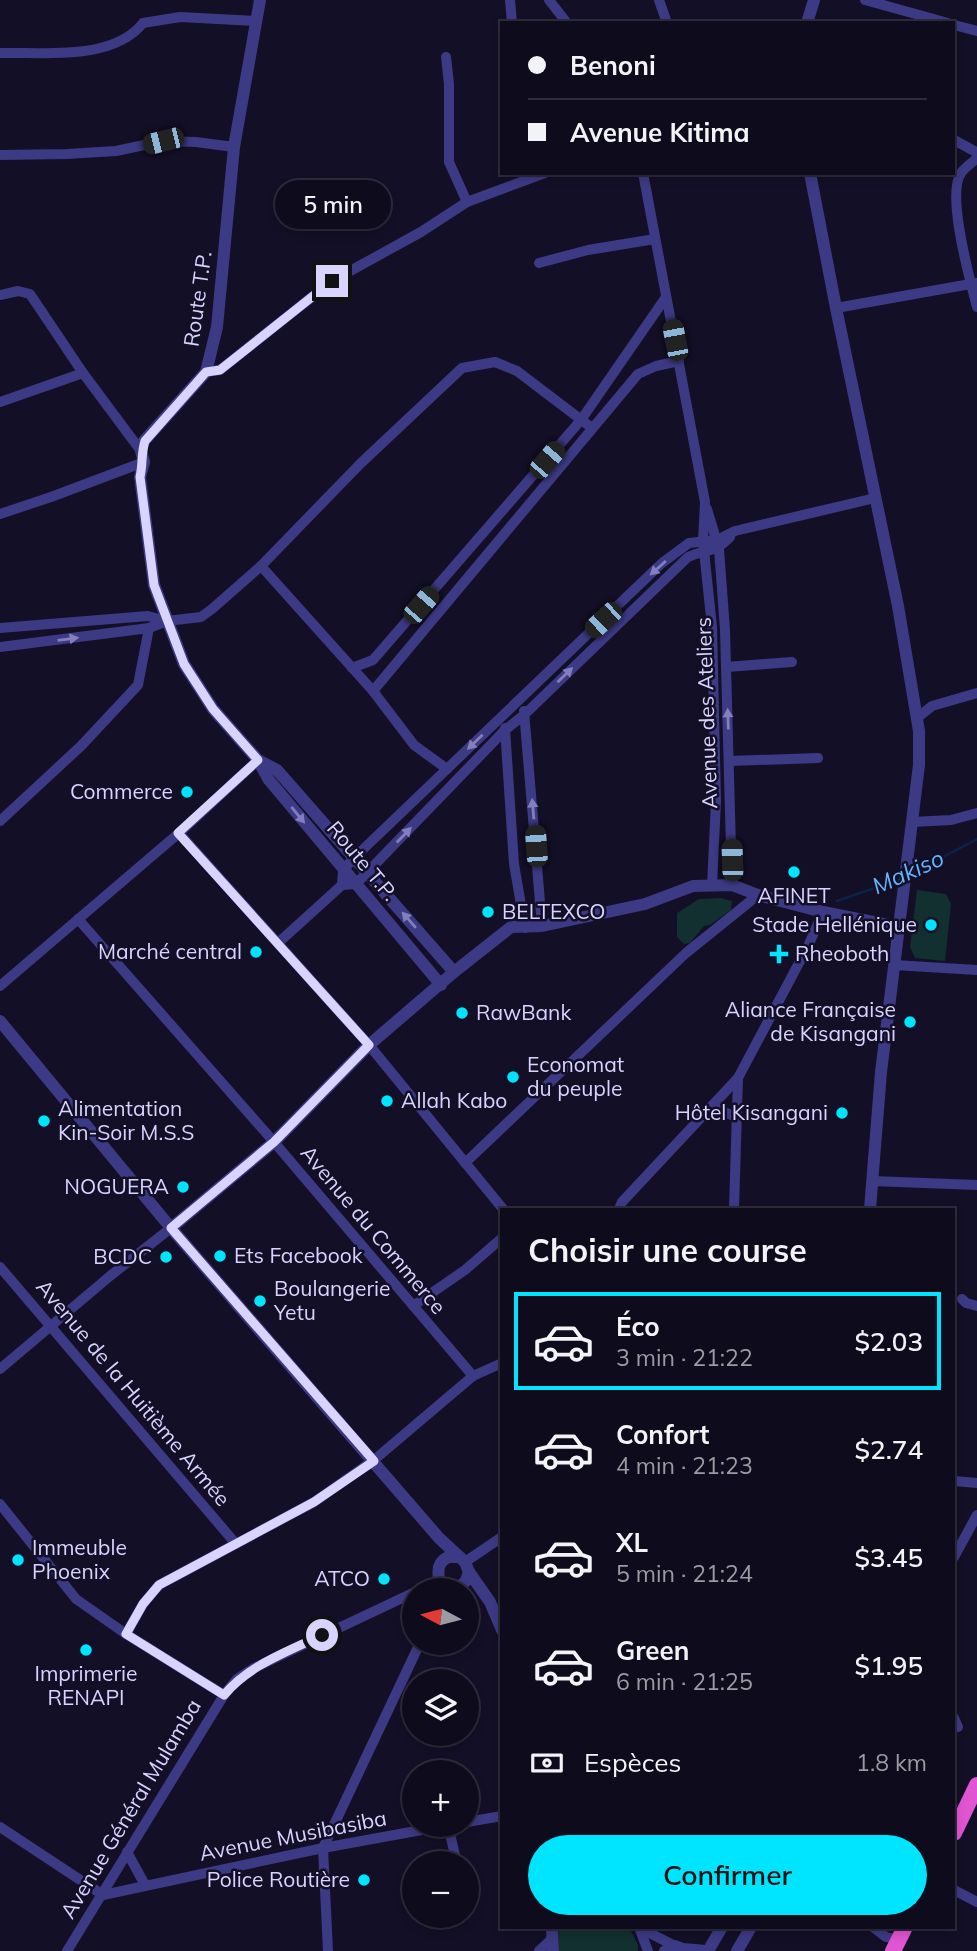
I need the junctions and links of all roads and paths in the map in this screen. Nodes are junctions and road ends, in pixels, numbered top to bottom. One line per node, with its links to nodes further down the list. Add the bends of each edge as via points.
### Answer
1 (260, 0): 7 (street, Route T.P.)
2 (510, 0): 8 (street)
3 (549, 0): 9 (street)
4 (659, 0): 10 (street)
5 (814, 0): 11 (street)
6 (865, 0): 12 (street)
7 (256, 21): 15 (street, via 180,17 143,23 110,46 71,53); 18 (street, Route T.P.)
8 (512, 21)
9 (565, 21)
10 (666, 21)
11 (808, 21)
12 (941, 21)
13 (955, 25): 14 (street)
14 (977, 32)
15 (0, 53)
16 (446, 57): 24 (street, via 449,162)
17 (955, 141): 20 (street)
18 (234, 147): 19 (street, via 163,141 116,151); 33 (street, Route T.P., via 217,327)
19 (0, 155)
20 (977, 156): 27 (street, via 961,173 956,195)
21 (540, 175): 24 (street)
22 (643, 175): 25 (street)
23 (810, 175): 31 (street)
24 (467, 202): 33 (street, via 332,281 220,370)
25 (655, 239): 26 (street); 29 (street)
26 (539, 263)
27 (974, 283): 30 (street); 31 (street)
28 (0, 295): 34 (street, via 30,294)
29 (666, 297): 32 (street); 36 (street)
30 (977, 307)
31 (836, 308): 39 (street)
32 (679, 361): 37 (street, via 638,374); 40 (street)
33 (206, 372): 38 (street, Route T.P., via 153,428)
34 (83, 373): 35 (street); 38 (street)
35 (0, 402)
36 (581, 420): 37 (street); 44 (street, via 517,371 495,362 462,368); 45 (street)
37 (592, 428): 46 (street)
38 (143, 456): 41 (street, via 51,498); 47 (street, Route T.P., via 140,477 146,531 154,585)
39 (875, 498): 42 (street, via 735,531); 59 (street)
40 (705, 502): 42 (street, Avenue des Ateliers); 43 (street)
41 (0, 514)
42 (718, 545): 43 (street); 52 (street, Avenue des Ateliers)
43 (704, 547): 56 (street, one-way to 56, via 689,543 662,563); 58 (street, one-way to 43, via 688,557); 75 (street, via 713,654 716,802)
44 (261, 566): 47 (street, via 201,617); 53 (street)
45 (421, 605): 46 (street); 53 (street, via 373,660)
46 (432, 620): 54 (street)
47 (167, 621): 48 (street, via 148,615); 49 (street); 62 (street, Route T.P., via 184,664 213,709)
48 (0, 628)
49 (149, 628): 50 (street, one-way to 49); 66 (street, via 138,685)
50 (0, 648)
51 (792, 662): 52 (street)
52 (726, 667): 63 (street, Avenue des Ateliers, one-way to 52)
53 (352, 668): 54 (street)
54 (373, 691): 64 (street, via 414,745)
55 (977, 693): 59 (street, via 932,706)
56 (523, 696): 57 (street); 58 (street)
57 (504, 714): 60 (street); 64 (street, one-way to 64)
58 (524, 715): 60 (street); 79 (street, one-way to 58)
59 (917, 718): 67 (street, via 919,765)
60 (505, 730): 71 (street, one-way to 60); 81 (street, via 514,864)
61 (818, 758): 63 (street)
62 (258, 760): 68 (street); 69 (street, Route T.P., via 277,770); 70 (street, Route T.P., one-way to 70, via 269,780)
63 (729, 761): 74 (street, Avenue des Ateliers)
64 (447, 769): 69 (street)
65 (977, 813): 67 (street)
66 (1, 819)
67 (912, 822): 80 (street)
68 (178, 833): 78 (street); 82 (street)
69 (354, 858): 70 (street); 71 (street, Route T.P.)
70 (343, 870): 72 (street, Route T.P.); 73 (street)
71 (368, 873): 72 (street); 85 (street, Route T.P., one-way to 71)
72 (356, 884): 73 (street); 86 (street, Route T.P.)
73 (342, 885): 82 (street)
74 (732, 885): 75 (street); 76 (street)
75 (712, 886): 79 (street, via 693,886 645,904)
76 (758, 895): 77 (street); 94 (street, via 686,953)
77 (823, 912): 80 (street); 90 (street)
78 (78, 919): 87 (street); 93 (street, Avenue du Commerce)
79 (542, 926): 81 (street)
80 (898, 927): 83 (street)
81 (525, 928): 85 (street, via 511,927)
82 (278, 943): 89 (street)
83 (894, 965): 84 (street); 95 (street)
84 (977, 970)
85 (454, 972): 86 (street)
86 (441, 985): 89 (street)
87 (0, 986)
88 (0, 1021): 101 (street)
89 (369, 1045): 93 (street); 94 (street)
90 (738, 1078): 91 (street); 92 (street)
91 (710, 1107): 92 (street); 97 (street)
92 (737, 1117): 99 (street)
93 (274, 1142): 101 (street); 105 (street, Avenue du Commerce)
94 (465, 1163): 98 (street)
95 (872, 1181): 96 (street); 100 (street)
96 (977, 1185)
97 (620, 1205)
98 (502, 1208)
99 (734, 1208)
100 (870, 1208)
101 (171, 1228): 107 (street); 111 (street)
102 (500, 1240): 105 (street)
103 (0, 1267): 107 (street, Avenue de la Huitième Armée)
104 (962, 1299): 106 (street)
105 (413, 1306): 110 (street, Avenue du Commerce)
106 (977, 1306)
107 (52, 1326): 109 (street); 118 (street, Avenue de la Huitième Armée)
108 (500, 1364): 110 (street)
109 (0, 1369)
110 (474, 1376): 111 (street)
111 (374, 1461): 116 (street); 118 (street, via 314,1502)
112 (955, 1481): 113 (street)
113 (977, 1483)
114 (0, 1504): 128 (street, via 76,1599)
115 (977, 1515): 119 (street)
116 (439, 1538): 120 (street); 121 (street)
117 (500, 1538): 121 (street)
118 (236, 1544): 128 (street, via 159,1585)
119 (955, 1555)
120 (440, 1564): 121 (street, via 448,1557); 122 (street)
121 (464, 1564): 123 (street); 126 (street)
122 (443, 1578)
123 (466, 1578)
124 (480, 1598): 126 (street)
125 (402, 1599): 130 (street, Avenue Général Mulamba, via 254,1668)
126 (490, 1602): 127 (street)
127 (500, 1625)
128 (126, 1634): 130 (street)
129 (414, 1656): 137 (street)
130 (224, 1695): 138 (street, Avenue Général Mulamba)
131 (977, 1785): 135 (highway)
132 (500, 1816): 133 (street)
133 (479, 1820)
134 (0, 1827): 141 (street)
135 (955, 1831)
136 (402, 1834): 137 (street, Avenue Musibasiba)
137 (323, 1848): 139 (street, Avenue Musibasiba); 152 (street)
138 (127, 1852): 139 (street); 141 (street, Avenue Général Mulamba)
139 (145, 1885): 141 (street, Avenue Musibasiba)
140 (955, 1891): 142 (street)
141 (103, 1895): 151 (street, Avenue Général Mulamba)
142 (977, 1902)
143 (641, 1929): 154 (street)
144 (643, 1929): 150 (street)
145 (721, 1929): 155 (street)
146 (750, 1929): 156 (street)
147 (876, 1929): 149 (street)
148 (553, 1939): 153 (street)
149 (899, 1939)
150 (670, 1948): 155 (street)
151 (67, 1951)
152 (328, 1951)
153 (539, 1951)
154 (648, 1951)
155 (707, 1951)
156 (737, 1951)

